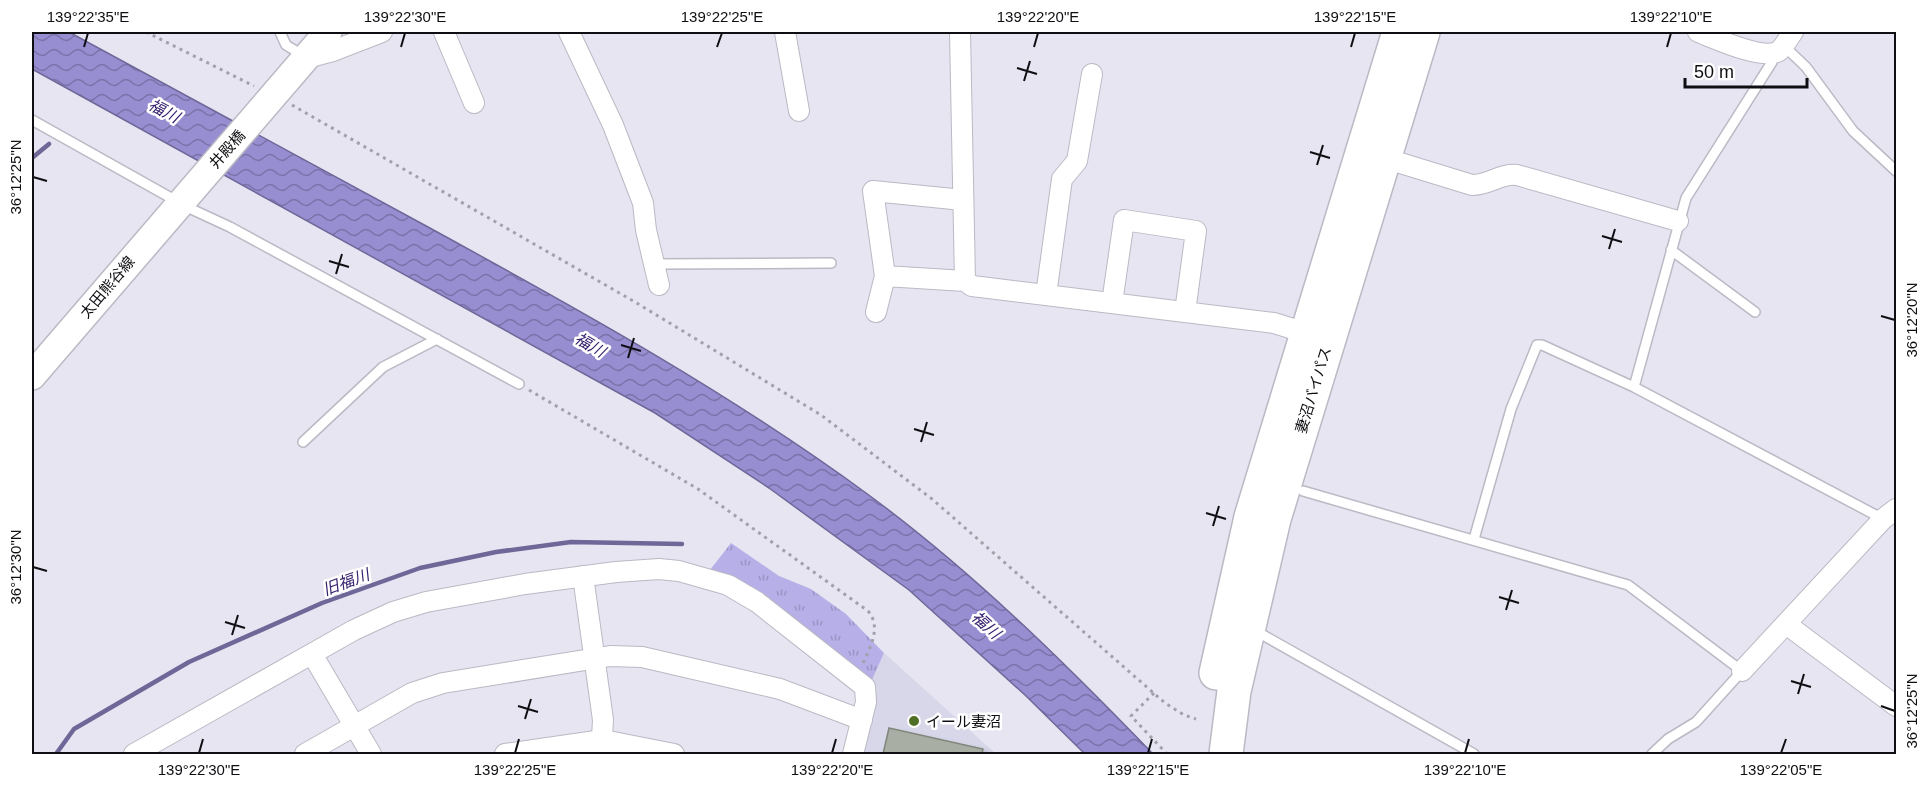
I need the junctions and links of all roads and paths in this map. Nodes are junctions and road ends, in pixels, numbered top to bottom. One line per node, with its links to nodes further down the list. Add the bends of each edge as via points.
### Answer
1 (146, 32): 15 (path)
2 (280, 32): 13 (lane, via 286,45)
3 (328, 32): 13 (main road)
4 (382, 32): 13 (street)
5 (444, 32): 16 (street)
6 (569, 32): 27 (street, via 613,125 643,203)
7 (785, 32): 17 (street)
8 (960, 32): 23 (street)
9 (1399, 32): 19 (highway, 妻沼バイパス)
10 (1424, 32): 19 (highway, 妻沼バイパス)
11 (1698, 32): 12 (street, via 1752,51)
12 (1783, 43): 21 (lane, via 1806,67 1853,131); 24 (lane, via 1686,198)
13 (306, 57): 15 (main road)
14 (1092, 74): 31 (street, via 1077,161 1062,179)
15 (276, 98): 22 (main road, 井殿橋); 52 (path, via 635,302 821,415 932,499)
16 (474, 103)
17 (799, 111)
18 (32, 120): 22 (lane)
19 (1383, 122): 20 (highway, 妻沼バイパス); 36 (highway, 妻沼バイパス)
20 (1384, 158): 24 (street, via 1472,185 1517,175); 47 (highway, 妻沼バイパス, via 1278,508)
21 (1896, 171)
22 (181, 200): 37 (lane); 38 (main road, 太田熊谷線)
23 (963, 200): 28 (street, via 873,191); 29 (street)
24 (1678, 221): 25 (lane)
25 (1671, 250): 35 (lane); 40 (lane)
26 (831, 263): 27 (lane)
27 (652, 264): 30 (street)
28 (885, 276): 29 (street); 33 (street)
29 (964, 281): 31 (street, via 972,286)
30 (659, 285)
31 (1046, 295): 32 (street)
32 (1112, 303): 34 (street); 34 (street, via 1124,220 1196,231)
33 (876, 312)
34 (1185, 312): 36 (street, via 1274,323)
35 (1755, 312)
36 (1305, 333): 47 (highway, 妻沼バイパス, via 1251,517)
37 (437, 339): 39 (lane); 41 (lane, via 383,367)
38 (32, 376)
39 (519, 384): 51 (path, via 698,489 868,611 874,617 875,632)
40 (1634, 387): 43 (lane); 44 (lane, via 1537,345 1511,409)
41 (303, 442)
42 (1303, 491): 44 (lane)
43 (1890, 514): 46 (street)
44 (1474, 539): 50 (lane, via 1628,585)
45 (583, 576): 48 (street, via 426,602 383,617); 49 (street); 55 (street, via 659,569 679,571 741,592 865,687)
46 (1786, 624): 50 (street); 53 (street)
47 (1236, 626): 65 (highway, 妻沼バイパス); 66 (highway, 妻沼バイパス, via 1234,691); 67 (lane, via 1273,639)
48 (312, 654): 56 (street); 58 (street)
49 (595, 658): 55 (street, via 627,656 780,689); 56 (street, via 442,683 412,693); 57 (street)
50 (1742, 671): 68 (lane, via 1696,722)
51 (859, 672)
52 (1154, 693): 54 (path); 64 (path, via 1131,716)
53 (1896, 706)
54 (1196, 719)
55 (862, 720): 63 (street)
56 (354, 726): 59 (street); 60 (street)
57 (602, 748): 61 (street); 62 (street, via 618,741)
58 (134, 754)
59 (305, 754)
60 (371, 754)
61 (505, 754)
62 (674, 754)
63 (853, 754)
64 (1167, 754)
65 (1204, 754)
66 (1226, 754)
67 (1474, 754)
68 (1652, 754)

